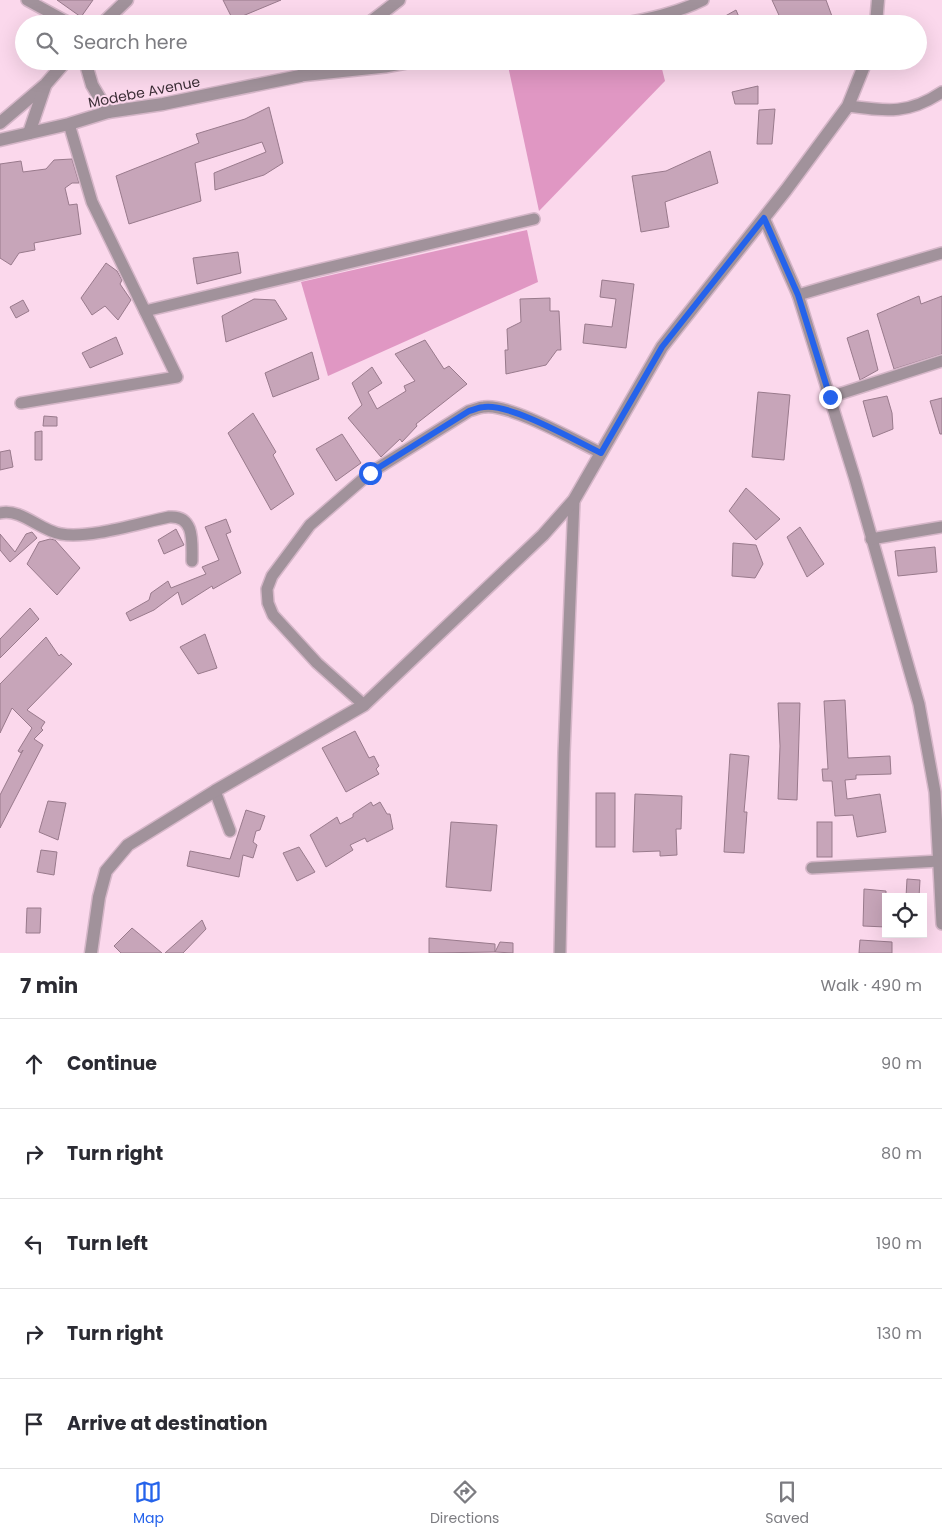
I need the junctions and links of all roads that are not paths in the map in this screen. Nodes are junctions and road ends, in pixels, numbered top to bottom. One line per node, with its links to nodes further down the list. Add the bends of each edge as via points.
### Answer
1 (27, 0): 6 (street)
2 (127, 0): 7 (street)
3 (399, 0): 8 (street)
4 (703, 0): 9 (street)
5 (878, 0): 10 (street)
6 (54, 15)
7 (111, 15)
8 (380, 15)
9 (657, 15)
10 (877, 15)
11 (58, 70): 17 (street)
12 (88, 70): 20 (street, via 92,85)
13 (308, 70): 16 (street, Modebe Avenue)
14 (347, 70): 16 (street)
15 (862, 70): 19 (street)
16 (300, 76): 20 (street, Modebe Avenue)
17 (46, 84): 21 (street); 23 (street)
18 (942, 92): 19 (street, via 908,109 887,111)
19 (848, 106): 25 (street)
20 (108, 112): 22 (street, Modebe Avenue)
21 (0, 124)
22 (69, 124): 23 (street, Modebe Avenue); 29 (street, via 92,202)
23 (29, 133): 24 (street, Modebe Avenue)
24 (0, 140)
25 (764, 218): 28 (street); 33 (street, via 662,347)
26 (534, 220): 29 (street)
27 (942, 253): 28 (street)
28 (798, 295): 31 (street)
29 (145, 311): 32 (street, via 177,377)
30 (942, 361): 31 (street)
31 (830, 397): 37 (street)
32 (21, 403)
33 (601, 453): 34 (street); 39 (street, via 539,423 485,406 469,411 370,473 310,525 272,576 267,588 268,603 273,615 317,663)
34 (574, 500): 39 (street, via 543,535); 47 (street)
35 (0, 513): 38 (street, via 10,511 60,534 94,533 169,517 181,518 192,537)
36 (942, 527): 37 (street)
37 (871, 539): 42 (street, via 920,704 935,792)
38 (192, 561)
39 (364, 705): 40 (street)
40 (215, 791): 41 (street); 46 (street, via 128,845 106,871 97,906)
41 (230, 831)
42 (939, 861): 43 (street); 44 (street)
43 (812, 868)
44 (942, 918): 45 (street)
45 (942, 924)
46 (91, 953)
47 (560, 953)

